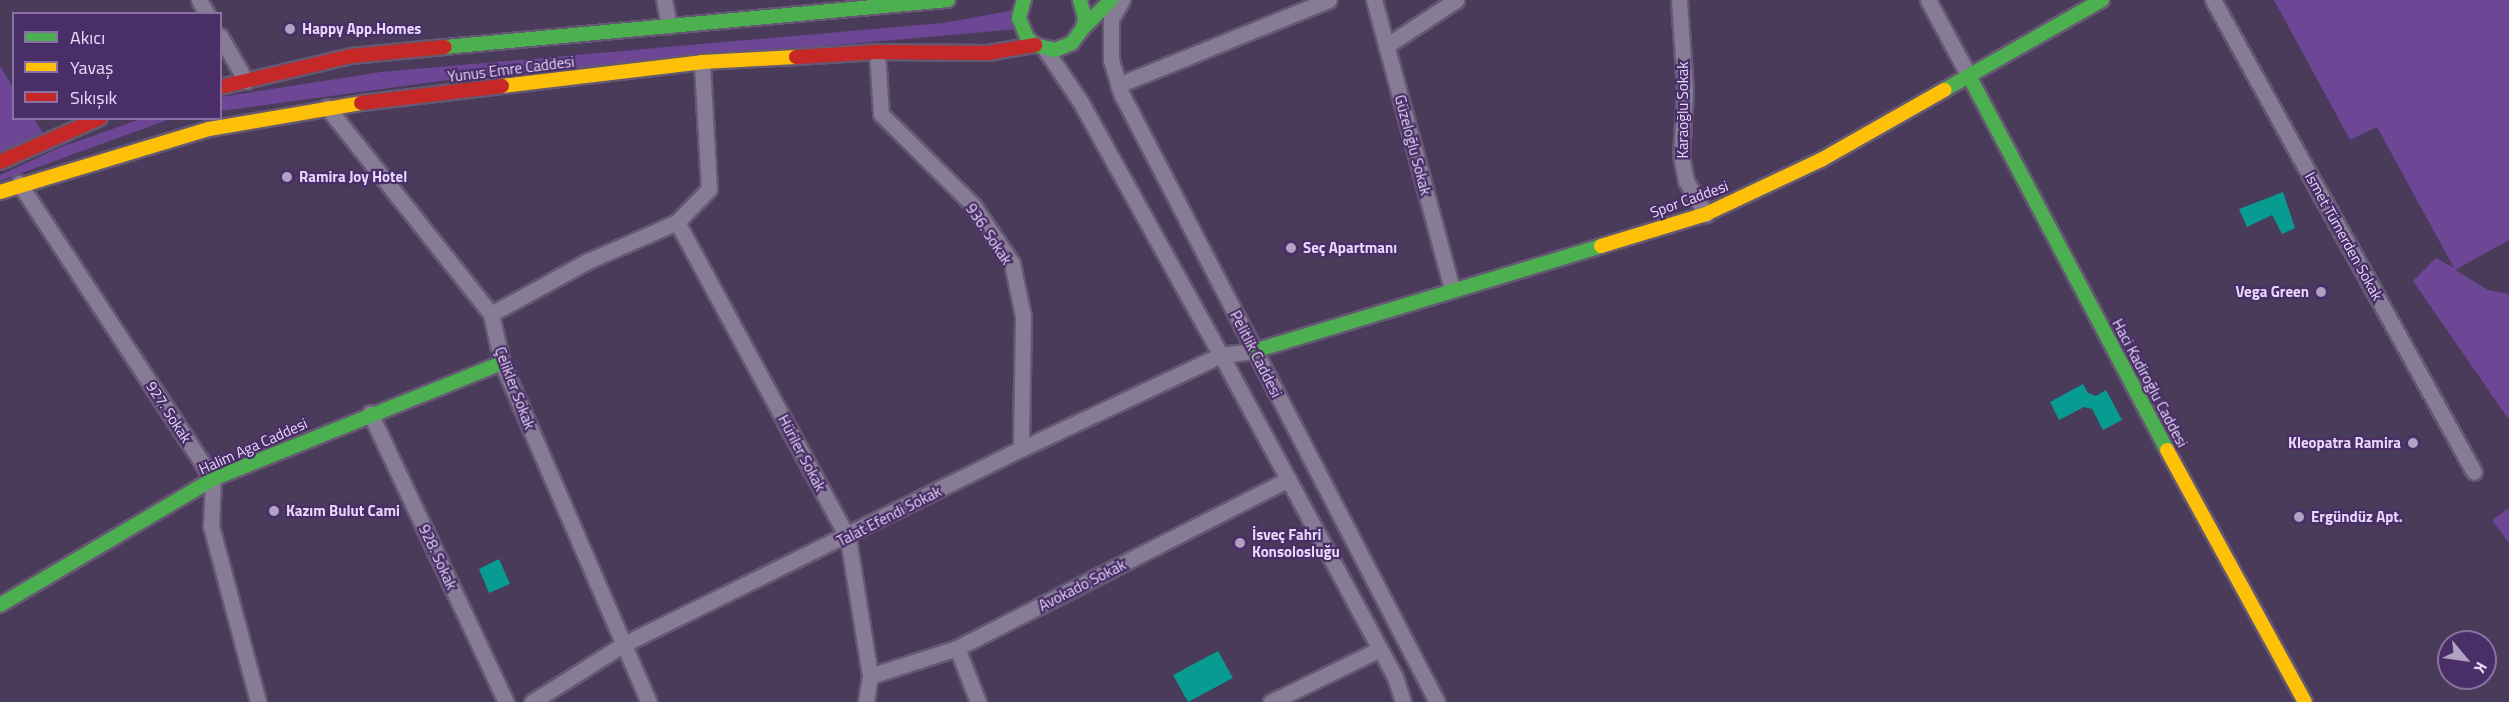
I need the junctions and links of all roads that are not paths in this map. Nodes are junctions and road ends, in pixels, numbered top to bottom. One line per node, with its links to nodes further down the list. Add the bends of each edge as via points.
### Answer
1 (664, 0): 15 (street)
2 (948, 0): 14 (street, Yunus Emre Caddesi)
3 (1024, 0): 19 (street, via 1019,18 1021,29)
4 (1080, 0): 16 (street, via 1085,18)
5 (1111, 0): 16 (street)
6 (1122, 0): 24 (street, Pelitlik Caddesi, via 1111,19 1111,60)
7 (1329, 0): 24 (street)
8 (1374, 0): 18 (street, Güzeloğlu Sokak)
9 (1456, 0): 18 (street)
10 (1679, 0): 31 (street, Karaoğlu Sokak, via 1685,91 1681,155 1686,180)
11 (1928, 0): 22 (street)
12 (2102, 0): 22 (street, Spor Caddesi)
13 (2213, 0): 40 (street, Ismet Tümerden Sokak)
14 (828, 5): 15 (street, Yunus Emre Caddesi)
15 (669, 26): 23 (street, Yunus Emre Caddesi, via 351,56)
16 (1083, 28): 19 (street, Yunus Emre Caddesi, via 1072,43)
17 (222, 39): 23 (street)
18 (1386, 46): 33 (street, Güzeloğlu Sokak)
19 (1040, 47): 20 (street, Yunus Emre Caddesi, via 988,53); 36 (street, Pelitlik Caddesi, via 1080,101)
20 (877, 52): 21 (street, Yunus Emre Caddesi); 39 (street, 936. Sokak, via 881,114 973,205 1012,263 1023,316)
21 (702, 62): 26 (street, Yunus Emre Caddesi); 32 (street, via 709,189)
22 (1969, 76): 31 (street, Spor Caddesi, via 1821,160); 58 (street, Haci Kadiroğlu Caddesi, via 2232,573)
23 (246, 81): 25 (street, Yunus Emre Caddesi)
24 (1118, 85): 35 (street, Pelitlik Caddesi)
25 (222, 87)
26 (327, 107): 29 (street, Yunus Emre Caddesi, via 209,129); 34 (street, Çelikler Sokak)
27 (94, 120): 28 (street)
28 (0, 162)
29 (20, 183): 30 (street, Yunus Emre Caddesi); 42 (street, 927. Sokak)
30 (0, 192)
31 (1706, 214): 33 (street, Spor Caddesi)
32 (677, 222): 34 (street, via 588,261); 43 (street, Hüriler Sokak)
33 (1452, 290): 35 (street, Spor Caddesi)
34 (491, 314): 37 (street, Çelikler Sokak)
35 (1254, 351): 36 (street, Talat Efendi Sokak); 57 (street, Pelitlik Caddesi)
36 (1221, 355): 39 (street, Talat Efendi Sokak); 41 (street, Pelitlik Caddesi)
37 (502, 363): 38 (street, Halim Aga Caddesi); 45 (street, Çelikler Sokak)
38 (370, 413): 42 (street, Halim Aga Caddesi); 50 (street, 928. Sokak)
39 (1020, 449): 43 (street, Talat Efendi Sokak)
40 (2474, 472)
41 (1288, 478): 46 (street, Avokado Sokak); 47 (street, Pelitlik Caddesi)
42 (213, 479): 44 (street, Halim Aga Caddesi); 49 (street, via 211,526)
43 (848, 538): 45 (street, Talat Efendi Sokak); 48 (street, Hüriler Sokak)
44 (0, 605)
45 (622, 645): 51 (street, Talat Efendi Sokak); 52 (street, Çelikler Sokak)
46 (957, 648): 48 (street, Avokado Sokak); 54 (street)
47 (1380, 649): 55 (street); 56 (street, Pelitlik Caddesi)
48 (870, 676): 53 (street, Hüriler Sokak)
49 (258, 702)
50 (506, 702)
51 (532, 702)
52 (649, 702)
53 (866, 702)
54 (978, 702)
55 (1270, 702)
56 (1403, 702)
57 (1437, 702)
58 (2305, 702)

